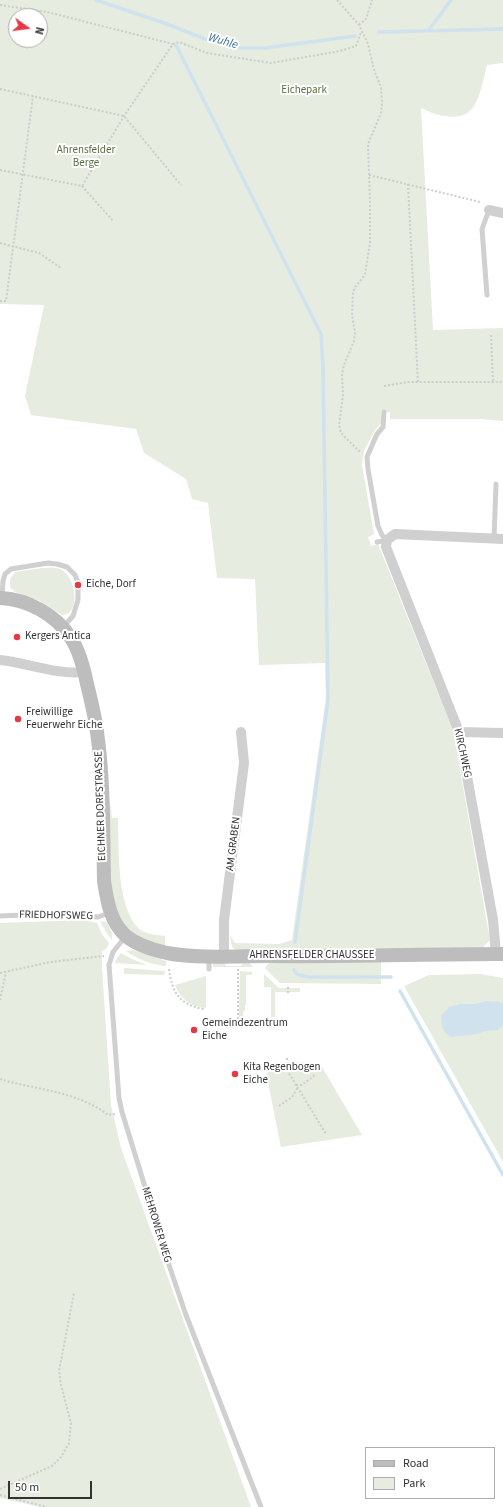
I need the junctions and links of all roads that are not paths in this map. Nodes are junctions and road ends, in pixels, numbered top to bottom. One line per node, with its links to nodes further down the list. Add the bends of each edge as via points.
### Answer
1 (489, 210): 2 (street); 3 (lane, via 482,229)
2 (503, 213)
3 (487, 295)
4 (384, 412): 7 (lane, via 383,427 367,457)
5 (496, 484): 6 (lane)
6 (499, 539): 7 (street, via 395,534)
7 (382, 541): 14 (street, KIRCHWEG)
8 (3, 573): 9 (lane, EICHNER DORFSTRASSE); 10 (lane, EICHNER DORFSTRASSE, via 11,569 48,563 66,567 75,575 78,582 78,600 73,616)
9 (1, 598): 10 (main road, EICHNER DORFSTRASSE, via 14,599 38,609)
10 (63, 627): 12 (main road, EICHNER DORFSTRASSE, via 79,653)
11 (0, 660): 12 (street, via 71,673)
12 (84, 672): 16 (main road, EICHNER DORFSTRASSE, via 98,736 104,881)
13 (241, 732): 20 (street, AM GRABEN, via 244,762 224,920)
14 (459, 732): 15 (street); 19 (street, KIRCHWEG)
15 (503, 733)
16 (111, 913): 17 (lane, FRIEDHOFSWEG, via 98,917); 18 (main road, EICHNER DORFSTRASSE)
17 (0, 916)
18 (126, 936): 20 (main road, AHRENSFELDER CHAUSSEE, via 156,951 209,962); 21 (lane, MEHROWER WEG, via 112,955 109,965 122,1112 186,1315)
19 (500, 954): 20 (main road, AHRENSFELDER CHAUSSEE)
20 (224, 956)
21 (261, 1507)

